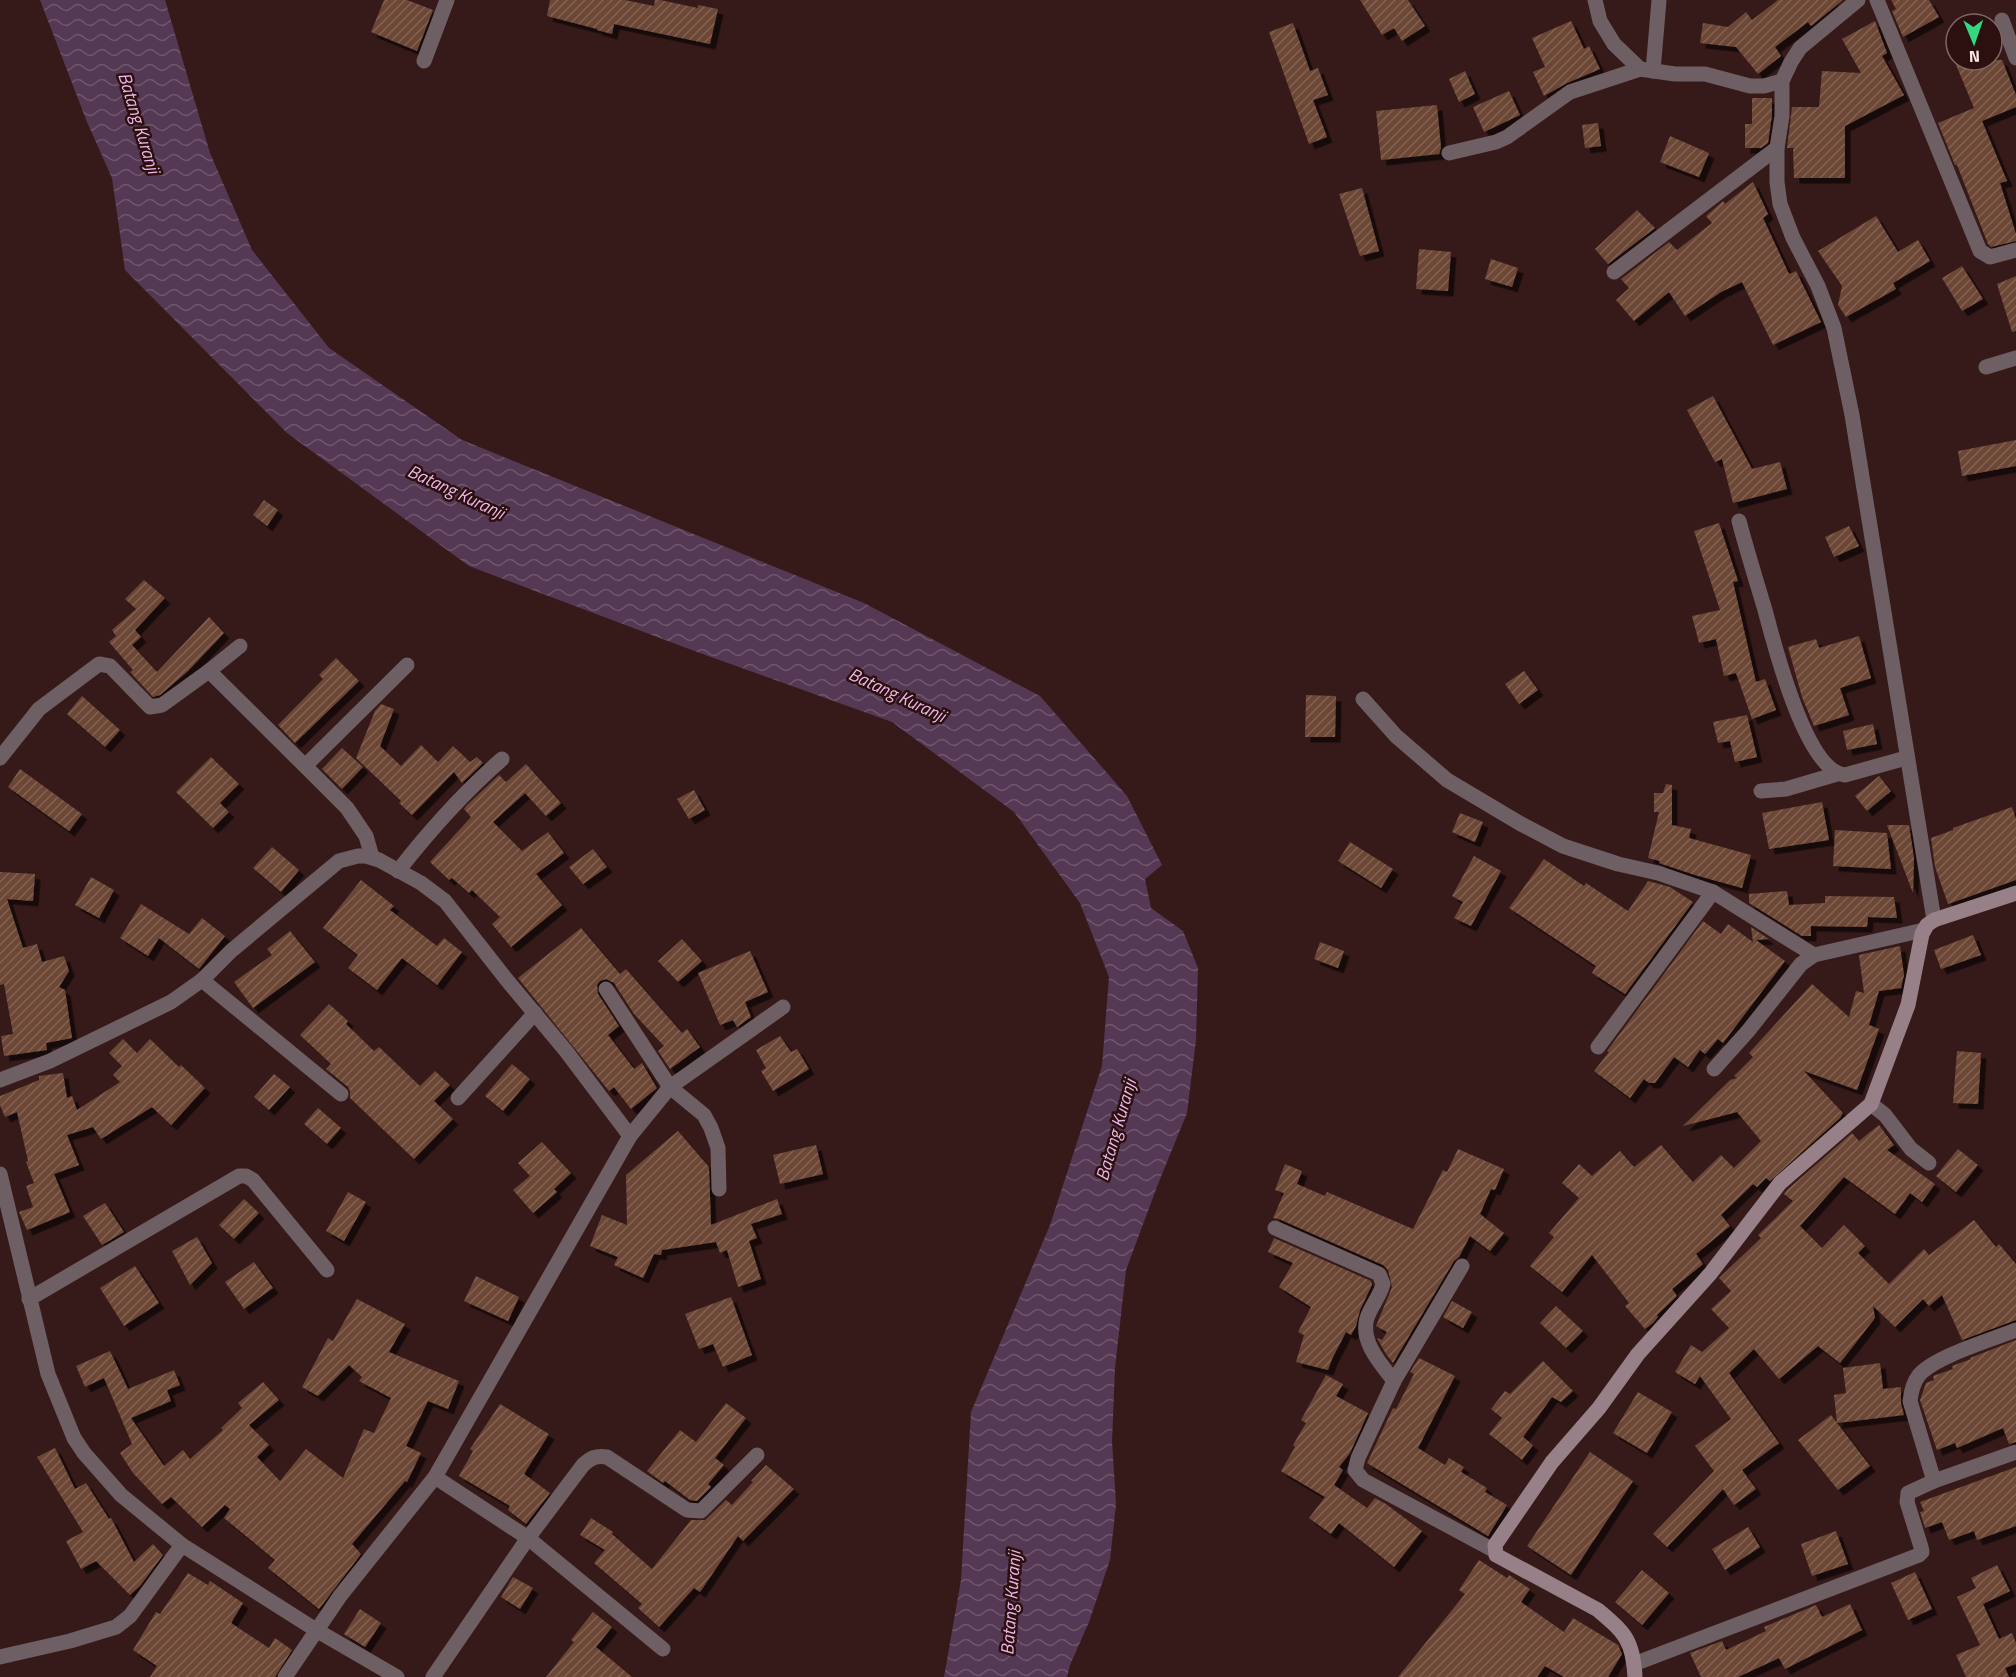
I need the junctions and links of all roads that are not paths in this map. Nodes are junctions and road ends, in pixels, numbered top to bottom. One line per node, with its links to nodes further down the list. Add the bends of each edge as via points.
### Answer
1 (447, 0): 8 (street)
2 (1595, 0): 9 (street, via 1600,21 1614,44)
3 (1659, 0): 9 (street)
4 (1858, 0): 10 (street, via 1800,48)
5 (1877, 0): 13 (street, via 1980,251 1990,257)
6 (2004, 25): 7 (street)
7 (2016, 58)
8 (424, 61)
9 (1647, 70): 10 (street, via 1705,74 1750,86); 12 (street, via 1570,92 1507,137)
10 (1782, 81): 11 (street)
11 (1777, 148): 14 (street); 23 (street, via 1780,204 1834,328 1852,415)
12 (1449, 153)
13 (2016, 250)
14 (1614, 272)
15 (2016, 358): 16 (street)
16 (1986, 368)
17 (1738, 521): 26 (street, via 1780,671 1800,721 1829,768)
18 (240, 646): 20 (street)
19 (407, 665): 25 (street)
20 (209, 671): 22 (street, via 162,705 150,707 110,666 99,664 39,709); 25 (street)
21 (1364, 699): 30 (street, via 1396,736 1447,780 1521,824 1563,846)
22 (0, 758)
23 (1906, 758): 26 (street); 32 (street)
24 (502, 759): 29 (street, via 469,788)
25 (305, 766): 28 (street, via 347,808 366,836)
26 (1837, 774): 27 (street, via 1786,789)
27 (1761, 791)
28 (372, 857): 29 (street); 34 (street, via 339,861)
29 (399, 871): 37 (street, via 445,902)
30 (1713, 892): 33 (street); 38 (street)
31 (2016, 893): 32 (street)
32 (1929, 925): 33 (street); 44 (street, via 1908,1005)
33 (1814, 955): 39 (street, via 1801,964)
34 (202, 980): 40 (street, via 171,1002 50,1061); 42 (street)
35 (606, 989): 41 (street)
36 (783, 1007): 41 (street)
37 (535, 1013): 43 (street); 45 (street)
38 (1598, 1047)
39 (1714, 1069)
40 (0, 1080)
41 (670, 1087): 45 (street); 48 (street, via 704,1115 711,1128 718,1148)
42 (341, 1094)
43 (458, 1098)
44 (1871, 1104): 46 (street, via 1885,1115 1911,1149); 61 (street, via 1780,1183 1710,1274 1638,1354 1599,1408 1552,1462 1495,1545)
45 (630, 1136): 57 (street)
46 (1929, 1163)
47 (0, 1174): 52 (street)
48 (719, 1190)
49 (1275, 1228): 54 (street, via 1379,1274 1383,1284 1367,1319 1366,1338)
50 (1462, 1266): 54 (street)
51 (327, 1270): 52 (street, via 253,1180 239,1176)
52 (29, 1299): 60 (street, via 48,1374 74,1438 121,1495)
53 (2016, 1330): 58 (street, via 1935,1363 1917,1378 1910,1401)
54 (1394, 1381): 61 (street, via 1355,1470 1363,1480)
55 (2016, 1452): 58 (street)
56 (757, 1455): 59 (street, via 696,1512 607,1458 590,1458)
57 (435, 1477): 59 (street); 62 (street)
58 (1934, 1481): 65 (street, via 1913,1489 1907,1497 1922,1547 1919,1555)
59 (528, 1538): 63 (street); 68 (street)
60 (182, 1545): 62 (street); 64 (street, via 130,1616 116,1627)
61 (1498, 1555): 65 (street, via 1598,1610 1624,1634 1632,1647)
62 (316, 1630): 66 (street); 67 (street)
63 (663, 1649)
64 (0, 1657)
65 (1635, 1670)
66 (285, 1677)
67 (397, 1677)
68 (433, 1677)

